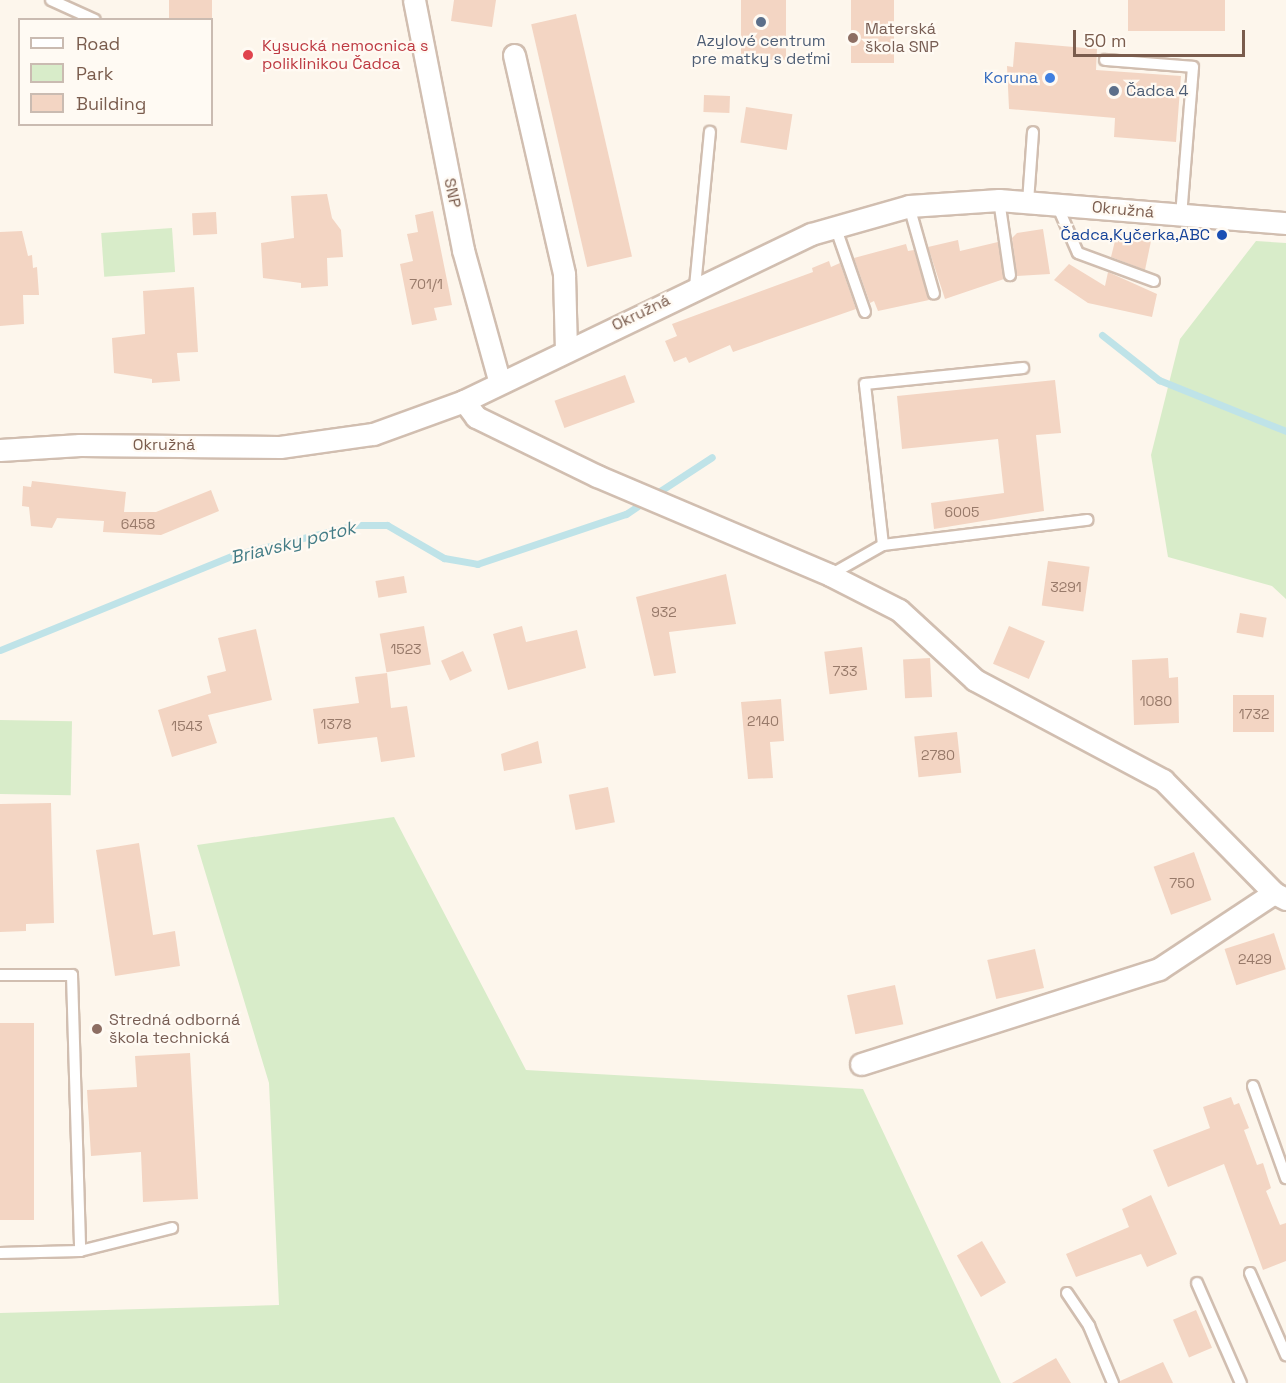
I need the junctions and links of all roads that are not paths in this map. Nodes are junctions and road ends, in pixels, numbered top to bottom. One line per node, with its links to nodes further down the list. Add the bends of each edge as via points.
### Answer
1 (51, 0): 3 (lane)
2 (414, 0): 22 (street, SNP, via 463,250)
3 (91, 18)
4 (514, 55): 20 (street, via 564,274)
5 (1105, 60): 12 (lane, via 1194,67)
6 (710, 132): 17 (lane)
7 (1033, 132): 9 (lane)
8 (999, 200): 9 (street, Okružná); 11 (street, Okružná); 15 (lane)
9 (1028, 202): 10 (street, Okružná)
10 (1057, 205): 12 (street, Okružná); 16 (lane, via 1078,253)
11 (909, 206): 14 (street, Okružná); 18 (lane)
12 (1181, 215): 13 (street, Okružná)
13 (1286, 223)
14 (835, 226): 17 (street, Okružná); 19 (lane)
15 (1010, 276)
16 (1154, 281)
17 (695, 287): 20 (street, Okružná)
18 (934, 294)
19 (865, 312)
20 (566, 350): 22 (street, Okružná)
21 (1023, 368): 26 (lane, via 866,384)
22 (500, 383): 23 (street, Okružná)
23 (464, 401): 24 (street, Okružná, via 373,434 280,447 80,445); 27 (street, via 476,417 597,476)
24 (0, 450)
25 (1087, 520): 26 (lane)
26 (883, 545): 27 (lane)
27 (830, 575): 28 (street, via 899,610 975,680 1163,780)
28 (1280, 896): 30 (street, via 1159,969)
29 (0, 975): 34 (lane, via 72,975)
30 (861, 1064)
31 (1253, 1086): 32 (lane)
32 (1286, 1178)
33 (172, 1228): 34 (lane)
34 (80, 1251): 35 (lane)
35 (0, 1253)
36 (1250, 1273): 39 (lane)
37 (1197, 1283): 41 (lane)
38 (1067, 1293): 40 (lane, via 1089,1326)
39 (1286, 1355)
40 (1113, 1383)
41 (1241, 1383)

